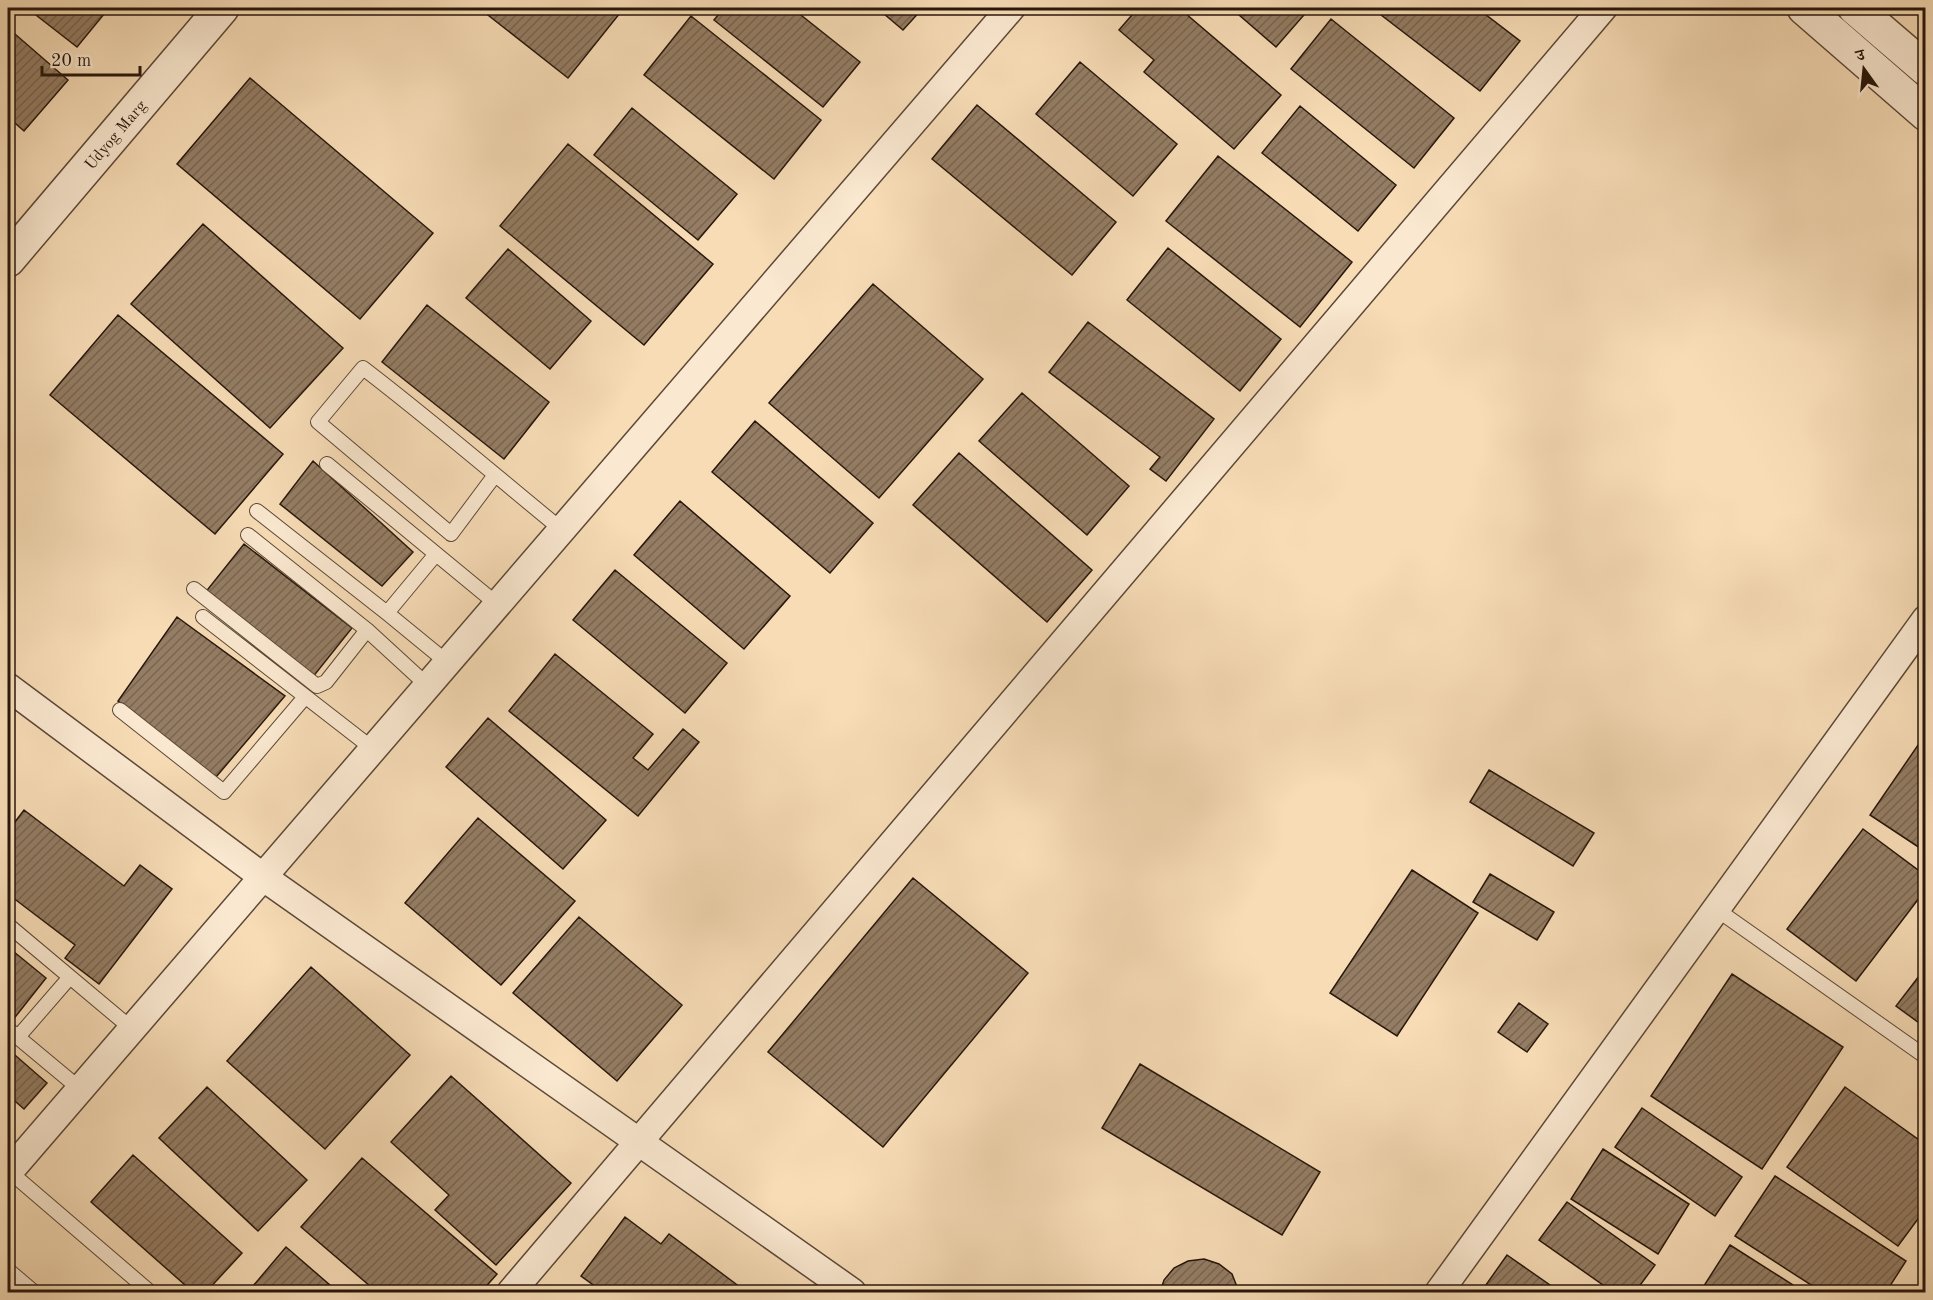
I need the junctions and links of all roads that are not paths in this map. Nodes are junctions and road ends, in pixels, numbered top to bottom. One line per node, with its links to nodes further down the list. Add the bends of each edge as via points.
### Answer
1 (222, 8): 8 (street, Udyog Marg)
2 (1011, 8): 12 (street)
3 (1603, 8): 35 (street)
4 (1804, 8): 7 (street)
5 (1855, 8): 6 (street)
6 (1926, 69)
7 (1926, 114)
8 (8, 260)
9 (327, 464): 14 (lane)
10 (495, 475): 10 (lane, via 363,368 318,422 451,534); 12 (lane)
11 (257, 511): 17 (lane)
12 (562, 530): 16 (street)
13 (248, 535): 20 (lane)
14 (436, 554): 16 (lane); 17 (lane)
15 (194, 589): 20 (lane, via 317,686 326,682)
16 (498, 604): 21 (street)
17 (387, 613): 21 (lane)
18 (203, 617): 24 (lane)
19 (1926, 620): 28 (street)
20 (367, 630): 22 (lane)
21 (447, 663): 22 (street)
22 (428, 686): 26 (street)
23 (8, 687): 27 (street)
24 (305, 697): 25 (lane, via 224,792); 26 (lane)
25 (120, 710)
26 (373, 749): 27 (street)
27 (263, 877): 31 (street); 35 (street)
28 (1716, 909): 33 (lane); 42 (street)
29 (8, 925): 30 (lane)
30 (70, 977): 31 (lane); 32 (lane)
31 (132, 1029): 34 (street)
32 (13, 1033): 34 (lane)
33 (1926, 1057)
34 (80, 1089): 36 (street)
35 (638, 1142): 40 (street); 41 (street)
36 (8, 1172): 39 (lane)
37 (8, 1270): 38 (lane)
38 (34, 1293)
39 (150, 1293)
40 (511, 1293)
41 (852, 1293)
42 (1439, 1293)

